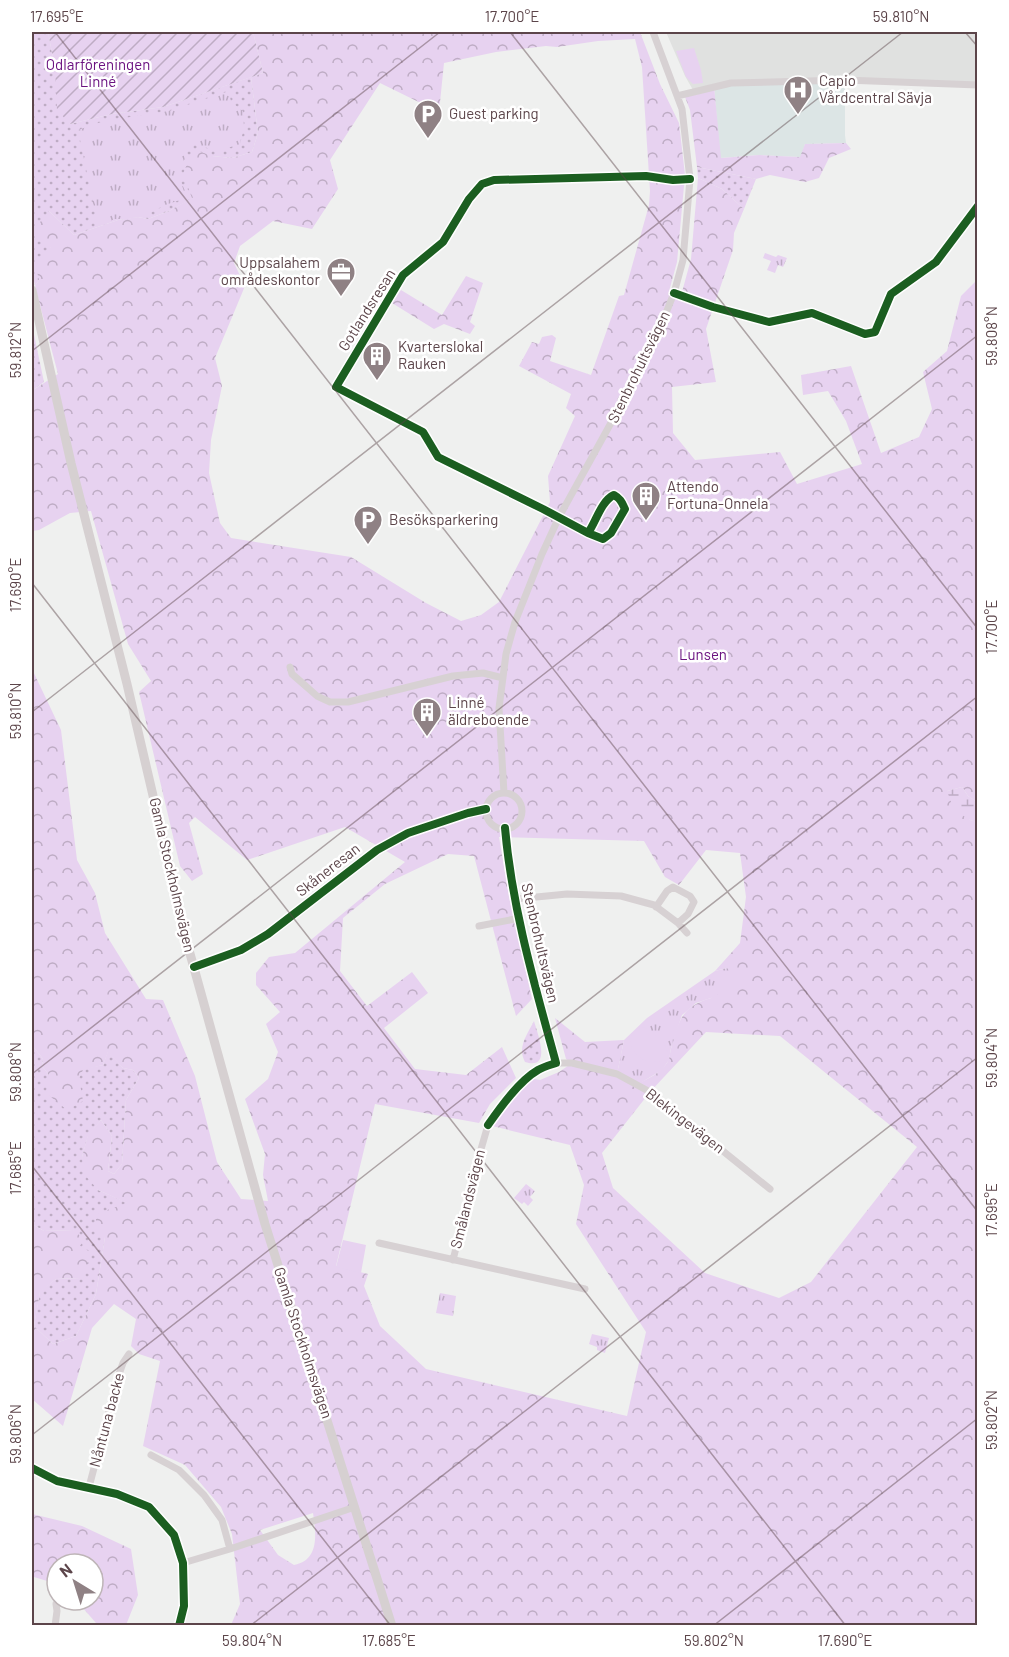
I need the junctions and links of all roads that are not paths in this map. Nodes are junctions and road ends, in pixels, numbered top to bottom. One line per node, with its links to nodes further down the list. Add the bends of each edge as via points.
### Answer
1 (653, 32): 3 (street, Stenbrohultsvägen)
2 (978, 85): 3 (street, via 845,80 731,83)
3 (677, 96): 4 (street, Stenbrohultsvägen)
4 (690, 179): 7 (street, Stenbrohultsvägen, via 683,260); 8 (street, Gotlandsresan, via 646,176 494,180 482,184 443,242 403,274 336,387 423,432 438,457)
5 (978, 206): 7 (street, via 936,262 891,294 875,332 865,334 812,313 769,322)
6 (32, 290): 21 (main road, Gamla Stockholmsvägen)
7 (674, 293): 8 (street, Stenbrohultsvägen, via 638,374)
8 (559, 518): 9 (street); 11 (street, Stenbrohultsvägen, via 515,622)
9 (588, 533): 9 (street, via 607,499 614,495 618,498 625,509 611,533 603,538)
10 (290, 667): 11 (street, via 292,674 317,696 330,702 348,702 453,676 483,673)
11 (503, 678): 12 (street, Stenbrohultsvägen, via 499,708)
12 (504, 793): 13 (street, via 492,797); 14 (street, via 517,798 522,809 515,825)
13 (486, 809): 14 (street, via 490,823); 21 (street, Skåneresan, via 408,833 377,849 268,934 242,950)
14 (505, 828): 15 (street, Stenbrohultsvägen)
15 (516, 899): 16 (street, Stenbrohultsvägen, via 567,894 621,896); 17 (street, Stenbrohultsvägen)
16 (656, 907): 18 (street, Stenbrohultsvägen); 18 (street, via 673,887 690,896 694,902)
17 (520, 918): 19 (street, Stenbrohultsvägen); 22 (street, Stenbrohultsvägen)
18 (678, 923): 20 (street, Stenbrohultsvägen)
19 (479, 926)
20 (687, 933)
21 (194, 967): 31 (main road, Gamla Stockholmsvägen, via 265,1224)
22 (556, 1063): 23 (street, Blekingevägen, via 573,1063 617,1074 650,1092); 25 (street, Smålandsvägen, via 528,1078 499,1108 486,1130)
23 (770, 1189)
24 (379, 1243): 25 (street, Smålandsvägen)
25 (453, 1260): 26 (street, Smålandsvägen)
26 (585, 1289)
27 (129, 1354): 30 (street, Nåntuna backe, via 118,1377)
28 (151, 1455): 32 (street, via 179,1470 204,1495 222,1520)
29 (32, 1468): 30 (street, Nåntuna backe, via 57,1481)
30 (89, 1487): 33 (street, Nåntuna backe, via 149,1508 174,1535)
31 (355, 1507): 32 (street); 35 (main road, Gamla Stockholmsvägen)
32 (230, 1549): 33 (street)
33 (183, 1563): 34 (street, Nåntuna backe, via 184,1606)
34 (179, 1626)
35 (392, 1626)

